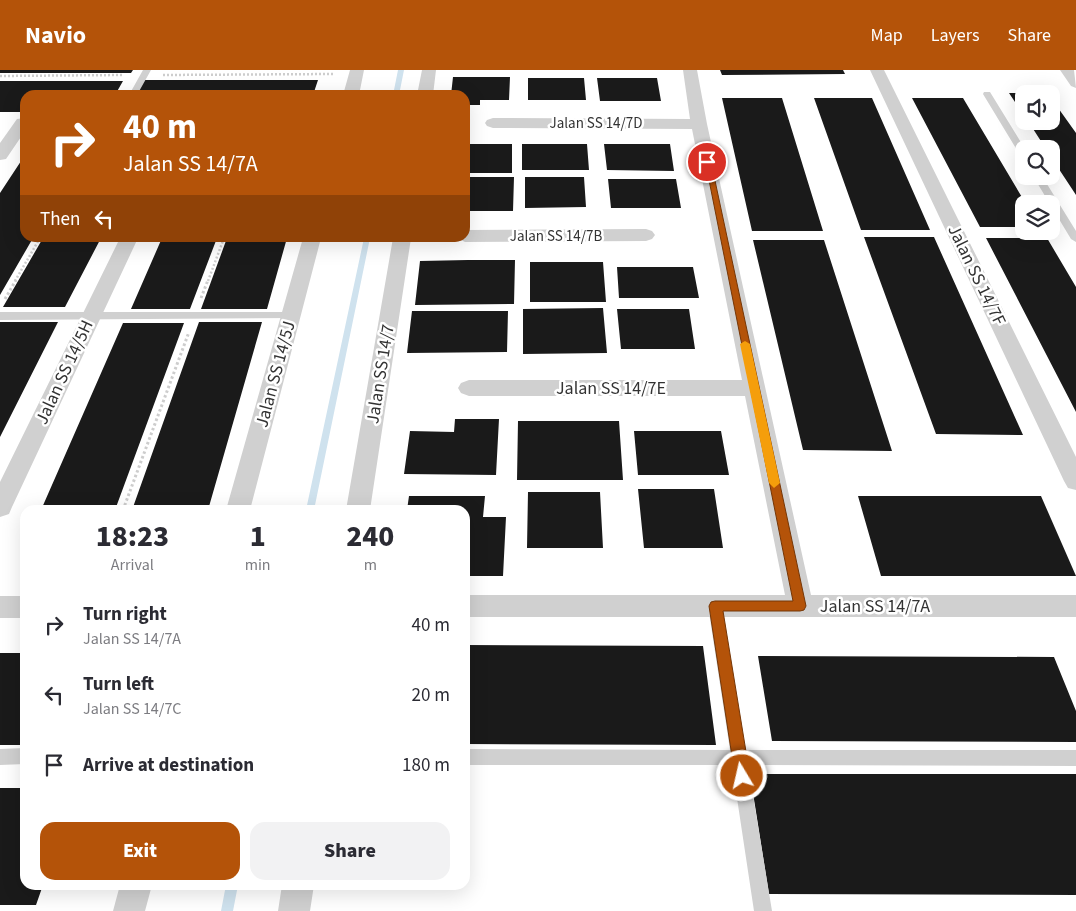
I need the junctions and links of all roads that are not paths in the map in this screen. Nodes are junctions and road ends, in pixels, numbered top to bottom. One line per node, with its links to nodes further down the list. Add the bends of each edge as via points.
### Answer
1 (429, 70): 10 (street)
2 (690, 70): 14 (street)
3 (877, 70): 29 (street, Jalan SS 14/7F)
4 (1066, 70): 7 (street)
5 (357, 72): 9 (street)
6 (145, 73): 8 (lane)
7 (1076, 82)
8 (136, 90)
9 (352, 90)
10 (426, 90)
11 (987, 94): 15 (lane)
12 (19, 122): 16 (street)
13 (493, 123): 14 (street, Jalan SS 14/7D)
14 (700, 124): 28 (street)
15 (1015, 140)
16 (0, 155)
17 (1043, 185): 20 (lane)
18 (470, 236): 19 (street, Jalan SS 14/7B)
19 (646, 236)
20 (1076, 239)
21 (127, 242): 26 (street, Jalan SS 14/5H)
22 (311, 242): 24 (street, Jalan SS 14/5J)
23 (401, 242): 31 (street, Jalan SS 14/7)
24 (291, 315): 26 (lane); 30 (street, Jalan SS 14/5J)
25 (0, 316): 26 (lane)
26 (91, 316): 32 (street, Jalan SS 14/5H)
27 (469, 388): 28 (street, Jalan SS 14/7E)
28 (754, 388): 35 (street)
29 (1076, 481)
30 (239, 505)
31 (359, 505)
32 (0, 507)
33 (470, 606): 34 (street, Jalan SS 14/7A)
34 (715, 606): 35 (street, Jalan SS 14/7A); 42 (lane)
35 (800, 606): 36 (street, Jalan SS 14/7A)
36 (1076, 606)
37 (0, 607): 38 (street)
38 (20, 607)
39 (20, 756): 40 (lane)
40 (0, 757)
41 (470, 757): 42 (lane)
42 (740, 757): 43 (lane); 48 (lane)
43 (1076, 758)
44 (135, 890): 46 (street)
45 (297, 890): 47 (street)
46 (129, 911)
47 (294, 911)
48 (763, 911)

